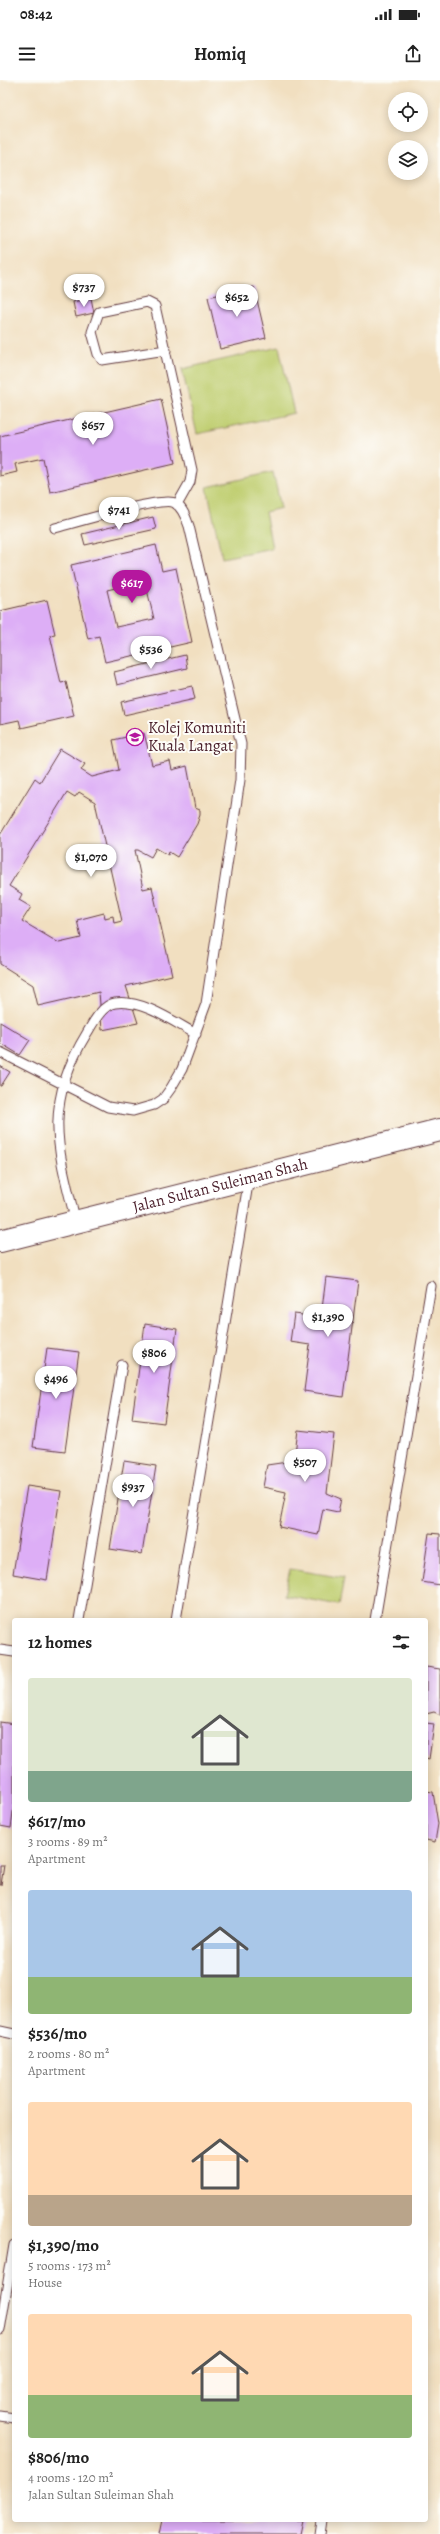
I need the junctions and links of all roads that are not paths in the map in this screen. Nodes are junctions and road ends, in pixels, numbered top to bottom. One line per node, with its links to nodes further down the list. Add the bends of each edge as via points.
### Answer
1 (166, 350): 1 (lane, via 157,311 151,302 104,310 97,315 92,332 102,360); 2 (lane, via 192,470 190,482)
2 (177, 505): 3 (lane, via 165,501 156,502); 4 (lane, via 189,526 242,753 210,987)
3 (55, 528)
4 (196, 1034): 6 (lane, via 171,1088 163,1099 142,1110 121,1111); 6 (lane, via 141,1007 113,1003 102,1011 91,1026)
5 (0, 1052): 6 (lane)
6 (63, 1086): 9 (lane, via 56,1118 57,1138)
7 (440, 1130): 8 (street, Jalan Sultan Suleiman Shah)
8 (249, 1178): 9 (street, Jalan Sultan Suleiman Shah); 14 (lane)
9 (76, 1222): 10 (street, Jalan Sultan Suleiman Shah)
10 (0, 1241)
11 (431, 1286): 15 (lane)
12 (122, 1364): 13 (lane)
13 (79, 1618)
14 (176, 1618)
15 (375, 1618)
16 (0, 1650): 17 (lane)
17 (12, 1652)
18 (0, 2031): 19 (lane)
19 (12, 2034)
20 (12, 2257): 21 (lane)
21 (0, 2330)
22 (0, 2416): 23 (lane)
23 (12, 2418)
24 (322, 2522): 25 (lane)
25 (319, 2534)

